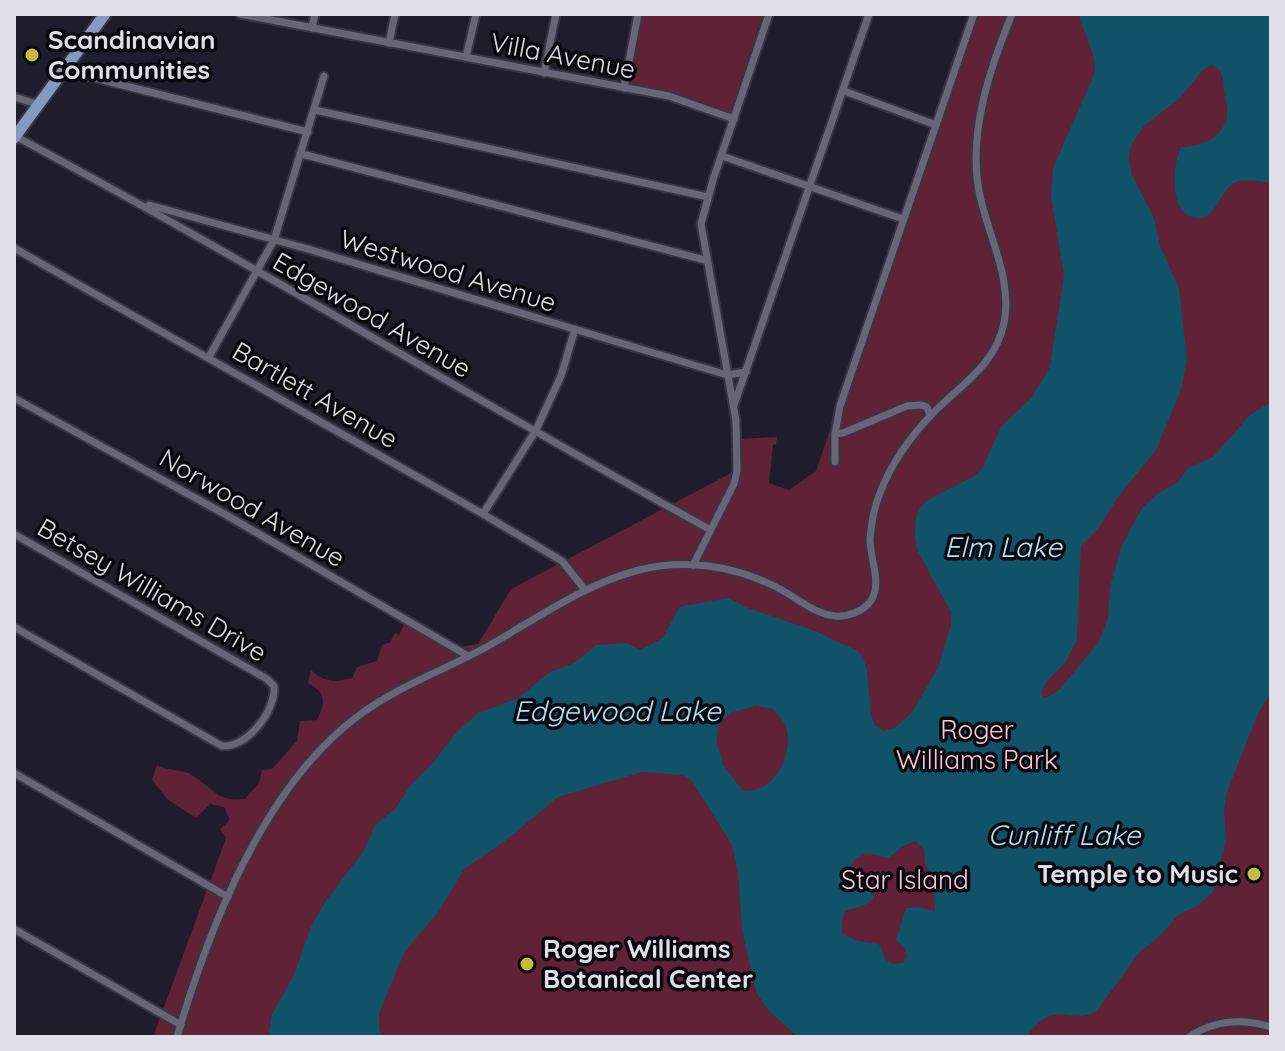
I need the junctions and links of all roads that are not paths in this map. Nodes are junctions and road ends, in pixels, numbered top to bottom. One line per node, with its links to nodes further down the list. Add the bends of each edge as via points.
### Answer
1 (105, 14): 15 (main road)
2 (240, 14): 12 (street, Villa Avenue)
3 (315, 14): 12 (street)
4 (395, 14): 13 (street)
5 (476, 14): 14 (street)
6 (556, 14): 16 (street)
7 (638, 14): 18 (street)
8 (769, 14): 23 (street)
9 (869, 14): 19 (street)
10 (974, 14): 24 (street)
11 (1012, 14): 43 (street, via 985,94 976,156 979,193 1004,281 1005,320 986,363)
12 (312, 28): 13 (street, Villa Avenue)
13 (389, 43): 14 (street, Villa Avenue)
14 (466, 57): 16 (street, Villa Avenue)
15 (63, 70): 21 (main road); 25 (street)
16 (544, 73): 18 (street, Villa Avenue)
17 (324, 76): 22 (street)
18 (624, 88): 23 (street, Villa Avenue, via 669,96)
19 (844, 91): 24 (street); 29 (street)
20 (14, 97): 21 (street)
21 (37, 104): 26 (main road)
22 (315, 110): 25 (street); 30 (street)
23 (734, 119): 28 (street)
24 (936, 125): 32 (street)
25 (308, 132): 27 (street)
26 (14, 137): 31 (street, Edgewood Avenue)
27 (302, 154): 33 (street); 35 (street)
28 (722, 156): 29 (street); 30 (street)
29 (811, 186): 32 (street); 39 (street)
30 (708, 197): 35 (street, via 701,224)
31 (139, 202): 33 (street, Westwood Avenue); 36 (street, Edgewood Avenue)
32 (903, 219): 45 (street)
33 (274, 240): 36 (street); 37 (street, Westwood Avenue)
34 (14, 248): 38 (street, Bartlett Avenue)
35 (705, 260): 40 (street)
36 (256, 272): 38 (street); 44 (street, Edgewood Avenue)
37 (575, 329): 40 (street, Westwood Avenue); 44 (street)
38 (209, 357): 47 (street, Bartlett Avenue)
39 (746, 372): 40 (street, Westwood Avenue); 42 (street)
40 (727, 375): 42 (street)
41 (14, 398): 53 (street, Norwood Avenue)
42 (733, 407): 48 (street, via 737,476)
43 (930, 416): 45 (street, via 927,407 910,405); 50 (street, via 901,452 880,493 870,539 876,588 862,609 825,614 752,577)
44 (536, 430): 47 (street); 48 (street, Edgewood Avenue)
45 (835, 434): 46 (street)
46 (835, 462)
47 (483, 514): 51 (street, Bartlett Avenue, via 562,561)
48 (709, 529): 50 (street)
49 (14, 534): 52 (street, Betsey Williams Drive, via 267,679 275,696 247,737 233,747 222,746)
50 (693, 565): 51 (street, via 642,569)
51 (585, 590): 53 (street)
52 (14, 627)
53 (468, 656): 55 (street, via 367,709 326,744 274,813)
54 (14, 773): 55 (street)
55 (228, 897): 57 (street)
56 (14, 929): 57 (street)
57 (181, 1025): 59 (street)
58 (1271, 1027): 60 (street, via 1224,1022)
59 (177, 1037)
60 (1189, 1037)

